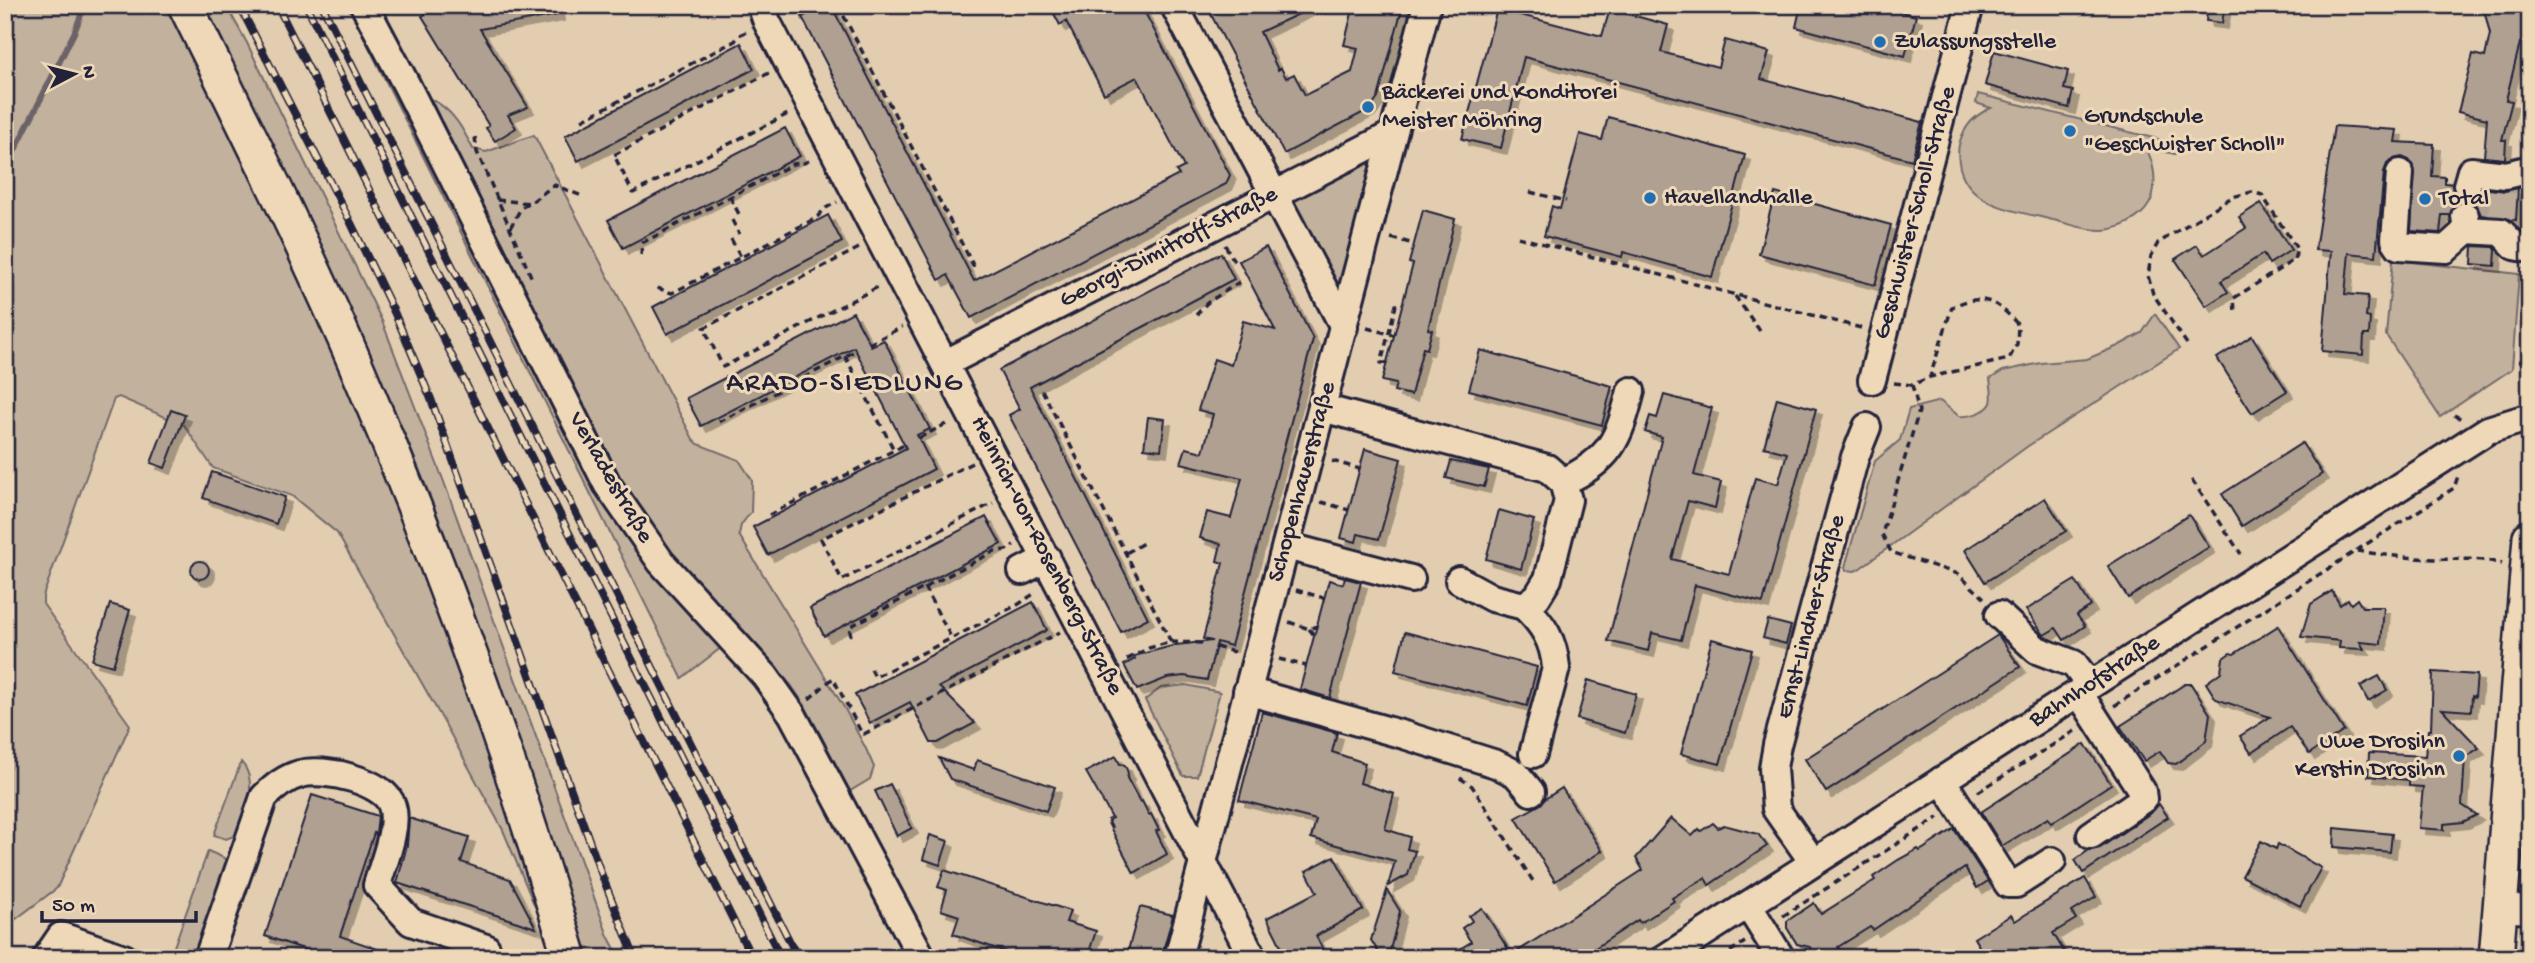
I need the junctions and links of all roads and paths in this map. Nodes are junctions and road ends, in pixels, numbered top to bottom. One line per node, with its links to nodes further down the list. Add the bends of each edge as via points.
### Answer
1 (185, 5): 124 (main road, via 358,369 429,541 485,693)
2 (364, 5): 108 (street, Verladestraße, via 623,509 661,562 765,676)
3 (640, 5): 9 (path)
4 (761, 5): 57 (street, Heinrich-von-Rosenberg-Straße)
5 (838, 5): 37 (path)
6 (1174, 5): 21 (street)
7 (1427, 5): 14 (street, Schopenhauerstraße)
8 (1970, 5): 49 (street, Geschwister-Scholl-Straße)
9 (620, 8)
10 (739, 35): 13 (path)
11 (774, 71): 12 (path, via 614,155 624,175 634,193)
12 (795, 111)
13 (582, 120)
14 (1393, 134): 21 (street, Georgi-Dimitroff-Straße); 45 (street, Schopenhauerstraße)
15 (475, 137): 24 (path)
16 (804, 163): 23 (path, via 793,164)
17 (2400, 173): 34 (street, via 2395,240 2399,246 2446,249 2466,223 2501,225 2515,246)
18 (2513, 177): 19 (street, via 2470,172)
19 (2467, 185)
20 (1530, 192): 25 (path)
21 (1274, 194): 45 (street); 57 (street, Georgi-Dimitroff-Straße)
22 (582, 196): 26 (path, via 554,185)
23 (730, 197): 28 (path); 35 (path, via 642,243)
24 (497, 201): 26 (path); 26 (path, via 510,228)
25 (1566, 201)
26 (530, 202)
27 (826, 208): 36 (path, via 816,218)
28 (740, 216)
29 (732, 220): 30 (path)
30 (739, 234)
31 (1518, 237): 41 (path)
32 (731, 239): 36 (path)
33 (864, 246): 39 (path, via 704,328 723,367)
34 (2530, 249)
35 (641, 255)
36 (741, 257): 40 (path, via 672,293)
37 (976, 271)
38 (1241, 281): 44 (path)
39 (884, 284)
40 (657, 288)
41 (1733, 294): 47 (path); 49 (path)
42 (1402, 306): 48 (path, via 1396,305)
43 (2235, 312): 52 (path, via 2234,298 2294,260 2297,248 2262,195 2252,192 2232,197 2158,243 2151,256 2148,276 2153,294)
44 (1196, 315)
45 (1345, 324): 48 (path); 64 (street, Schopenhauerstraße)
46 (896, 331): 51 (path)
47 (1760, 331)
48 (1388, 334): 50 (path); 58 (path, via 1381,363)
49 (1884, 334): 60 (street, Geschwister-Scholl-Straße)
50 (1394, 335)
51 (869, 344)
52 (2188, 344)
53 (855, 351): 54 (path)
54 (845, 356): 66 (path); 71 (path)
55 (2519, 361): 56 (path)
56 (2530, 362)
57 (946, 363): 89 (street, Heinrich-von-Rosenberg-Straße)
58 (1387, 363)
59 (1930, 377): 59 (path, via 1952,307 1966,300 1986,300 2004,308 2018,325 2017,344 2009,359); 61 (path)
60 (1872, 380): 61 (path)
61 (1912, 385): 96 (path, via 1919,411 1882,534 1891,552 1958,574)
62 (1042, 390): 87 (path)
63 (1630, 391): 76 (street, via 1612,448 1588,470)
64 (1322, 408): 72 (street, Schopenhauerstraße); 76 (street, via 1547,468)
65 (2530, 417): 106 (street, Bahnhofstraße, via 2488,430)
66 (719, 422)
67 (949, 422): 69 (path)
68 (1867, 427): 116 (street, Ernst-Lindner-Straße, via 1855,457 1773,768 1776,809)
69 (919, 438)
70 (904, 445): 71 (path)
71 (894, 450): 80 (path)
72 (1310, 454): 74 (path); 77 (street, Schopenhauerstraße)
73 (977, 460): 78 (path, via 821,539 842,580)
74 (1360, 469)
75 (2192, 480): 88 (path)
76 (1563, 482): 95 (street, via 1568,500 1548,579 1537,597)
77 (1299, 496): 79 (path); 85 (street, Schopenhauerstraße)
78 (997, 501)
79 (1349, 510)
80 (769, 514)
81 (2530, 537): 84 (main road)
82 (1145, 542): 87 (path)
83 (1016, 544): 94 (path)
84 (2529, 544): 119 (main road)
85 (1286, 546): 91 (street); 107 (street, Schopenhauerstraße)
86 (2355, 550): 90 (path, via 2385,556 2484,558)
87 (1126, 553): 102 (path)
88 (2241, 554)
89 (1047, 558): 93 (street); 114 (street, Heinrich-von-Rosenberg-Straße)
90 (2503, 564)
91 (1411, 579)
92 (1459, 580): 95 (street, via 1492,598)
93 (1026, 584): 101 (path, via 1019,604)
94 (924, 587): 100 (path, via 849,626); 101 (path)
95 (1524, 606): 109 (street, via 1542,623 1556,668)
96 (1999, 615): 106 (street, via 2037,650 2074,664)
97 (1065, 629): 108 (path, via 864,734 833,678)
98 (1309, 629): 99 (path)
99 (1314, 635)
100 (851, 636)
101 (952, 639): 105 (path, via 875,677)
102 (1171, 642): 103 (path); 104 (path)
103 (1202, 643)
104 (1119, 663)
105 (871, 669)
106 (2084, 689): 111 (street, Bahnhofstraße); 113 (street, via 2143,799)
107 (1247, 691): 112 (street, via 1496,764 1516,774); 114 (street, Schopenhauerstraße)
108 (792, 714): 125 (street, Verladestraße)
109 (1532, 754)
110 (1450, 772): 117 (path, via 1472,786)
111 (1942, 780): 115 (street, via 2008,884 2017,884); 116 (street, Bahnhofstraße)
112 (1531, 792)
113 (2091, 835)
114 (1203, 861): 126 (street, Schopenhauerstraße); 127 (street, Heinrich-von-Rosenberg-Straße)
115 (2052, 861)
116 (1813, 862): 118 (street, Bahnhofstraße)
117 (1533, 881)
118 (1748, 905): 128 (street, Bahnhofstraße); 129 (street)
119 (2515, 909): 130 (main road)
120 (486, 948): 123 (street, via 411,922 377,885 395,819 392,803 381,789 312,772 284,780 264,797)
121 (46, 958): 122 (street, via 61,936)
122 (124, 958)
123 (208, 958)
124 (570, 958)
125 (922, 958)
126 (1178, 958)
127 (1253, 958)
128 (1665, 958)
129 (1781, 958)
130 (2496, 958)

